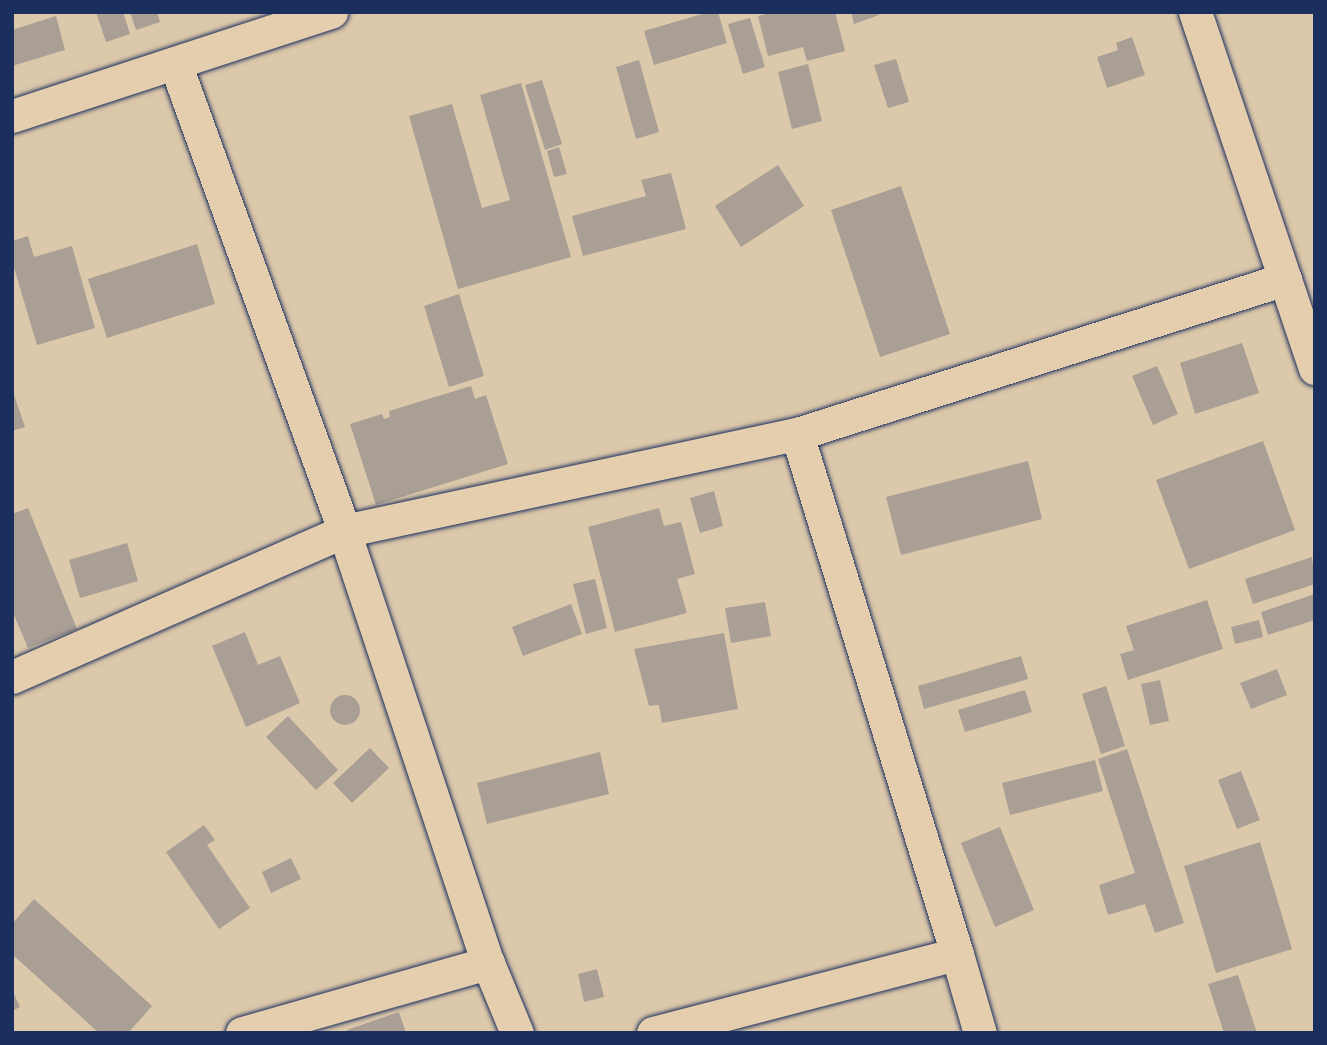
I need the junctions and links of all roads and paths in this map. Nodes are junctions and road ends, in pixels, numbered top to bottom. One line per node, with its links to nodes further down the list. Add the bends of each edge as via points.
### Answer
1 (331, 12): 3 (street)
2 (1195, 12): 5 (street)
3 (176, 63): 4 (street); 8 (street)
4 (12, 116)
5 (1285, 279): 6 (street); 7 (street)
6 (1315, 368)
7 (797, 434): 8 (street); 10 (street)
8 (344, 531): 9 (street); 11 (street)
9 (12, 677)
10 (957, 954): 14 (street); 15 (street)
11 (488, 963): 12 (street); 13 (street)
12 (242, 1033)
13 (517, 1033)
14 (653, 1033)
15 (980, 1033)

